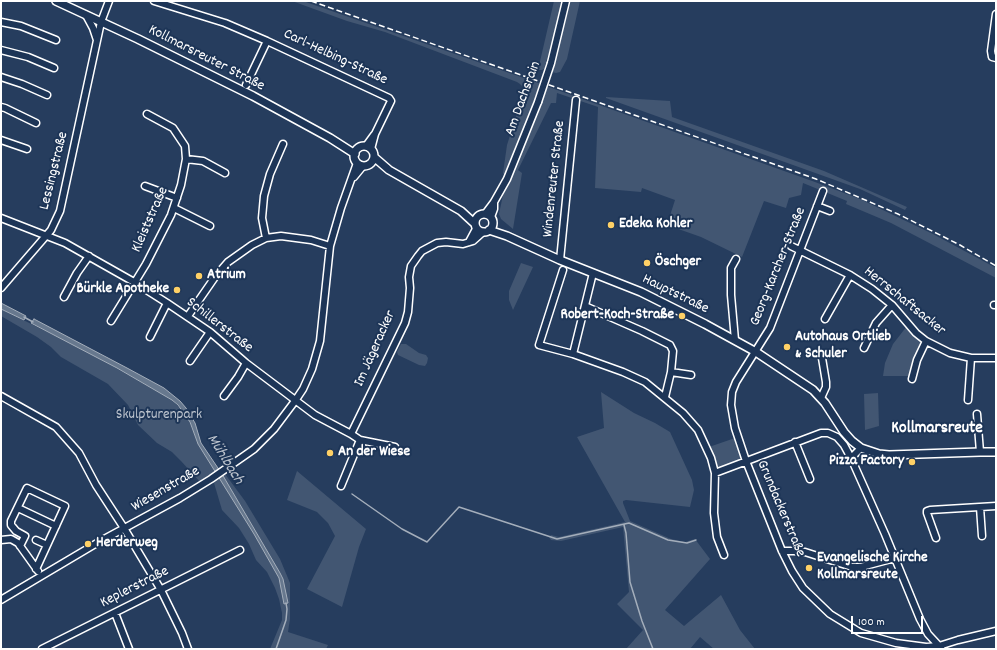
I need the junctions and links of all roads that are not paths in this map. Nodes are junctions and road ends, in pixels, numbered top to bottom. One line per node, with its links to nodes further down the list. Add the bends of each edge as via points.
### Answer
1 (56, 1): 6 (main road, Kollmarsreuter Straße)
2 (109, 1): 8 (street)
3 (154, 1): 10 (street, Carl-Helbing-Straße, via 225,23)
4 (566, 1): 39 (street, Am Dachsrain, bridge, via 551,63 538,102 507,179 494,202 494,209)
5 (996, 14): 13 (street, via 991,51)
6 (86, 15): 8 (main road, Kollmarsreuter Straße); 11 (street)
7 (1, 22): 9 (street, via 20,26)
8 (101, 22): 11 (street, Lessingstraße); 26 (main road, Kollmarsreuter Straße, via 253,96 348,150)
9 (56, 40)
10 (267, 41): 16 (street, Carl-Helbing-Straße); 24 (street, Carl-Helbing-Straße, via 389,98 391,101)
11 (97, 42): 41 (street, Lessingstraße, via 61,208)
12 (1, 50): 14 (street, via 28,57)
13 (994, 58)
14 (54, 68)
15 (1, 77): 17 (street)
16 (246, 85)
17 (47, 95)
18 (576, 100): 48 (street, Windenreuter Straße)
19 (1, 107): 21 (street)
20 (147, 114): 27 (street, Kleiststraße, via 173,128 186,146)
21 (36, 123)
22 (1, 140): 25 (street)
23 (283, 144): 42 (street, via 264,196 262,218)
24 (368, 148): 26 (main road, via 360,147); 28 (main road)
25 (27, 149)
26 (356, 151): 29 (main road, via 355,159)
27 (186, 158): 30 (street, via 203,161); 33 (street, Kleiststraße)
28 (373, 160): 29 (main road, via 368,165); 37 (main road)
29 (360, 164): 43 (street, Wiesenstraße, via 354,170)
30 (225, 173)
31 (145, 186): 33 (street)
32 (823, 191): 34 (street, Georg-Karcher-Straße)
33 (177, 198): 35 (street, Kleiststraße)
34 (817, 206): 36 (street); 45 (street, Georg-Karcher-Straße)
35 (174, 208): 40 (street); 52 (street, Kleiststraße, via 157,246)
36 (830, 210)
37 (461, 211): 39 (main road); 39 (main road, via 477,216)
38 (1, 218): 41 (street, Schillerstraße)
39 (485, 224): 48 (main road, Hauptstraße); 84 (street, Im Jägeracker, via 469,242 436,243 422,251 411,266 405,323)
40 (210, 226)
41 (46, 237): 46 (street, Schillerstraße); 53 (street, Lessingstraße)
42 (266, 238): 43 (street, via 286,236); 58 (street, via 228,262 215,276)
43 (330, 246): 81 (street, Wiesenstraße, via 318,348 312,369)
44 (791, 246): 45 (street, Herrschaftsacker)
45 (800, 250): 51 (street, Herrschaftsacker); 66 (street, Georg-Karcher-Straße, via 770,328)
46 (89, 256): 52 (street, Schillerstraße); 54 (street)
47 (736, 259): 63 (street, via 730,268)
48 (560, 260): 50 (main road, Hauptstraße)
49 (563, 270): 67 (street, via 539,345)
50 (593, 273): 57 (street); 63 (main road, Hauptstraße, via 641,292)
51 (850, 275): 56 (street, Herrschaftsacker); 59 (street)
52 (134, 282): 55 (street, Schillerstraße); 60 (street, Kleiststraße)
53 (1, 288)
54 (64, 297)
55 (167, 303): 58 (street, Schillerstraße); 62 (street)
56 (892, 305): 64 (street, Herrschaftsacker); 65 (street, via 876,323)
57 (585, 306): 67 (street); 73 (street, via 670,345 673,351)
58 (188, 316): 61 (street, Schillerstraße)
59 (825, 319)
60 (111, 321)
61 (210, 332): 71 (street); 72 (street, Schillerstraße)
62 (150, 337)
63 (735, 340): 66 (main road, Hauptstraße)
64 (926, 341): 69 (street, Herrschaftsacker, via 950,353); 75 (street, via 916,360)
65 (864, 348)
66 (756, 352): 79 (main road, Hauptstraße); 93 (street, Grundackerstraße, via 732,392 731,405 735,428)
67 (573, 354): 78 (street, via 645,382)
68 (822, 358): 79 (street, via 826,387)
69 (971, 358): 70 (street, Herrschaftsacker); 80 (street)
70 (996, 358)
71 (190, 361)
72 (246, 363): 77 (street); 81 (street, Schillerstraße)
73 (671, 372): 74 (street); 78 (street)
74 (691, 375)
75 (912, 379)
76 (1, 396): 101 (street, via 56,426 79,453)
77 (224, 396)
78 (665, 397): 94 (street, via 698,430)
79 (821, 398): 83 (main road, Hauptstraße)
80 (968, 400)
81 (295, 401): 84 (street, Schillerstraße); 101 (street, Wiesenstraße, via 254,449 180,498)
82 (978, 414): 90 (street)
83 (844, 432): 85 (street); 89 (main road, Hauptstraße)
84 (351, 434): 86 (street, Schillerstraße)
85 (837, 437): 87 (street, via 821,433); 92 (street)
86 (360, 440): 88 (street, Schillerstraße); 96 (street)
87 (795, 442): 93 (street); 95 (street)
88 (395, 447)
89 (861, 448): 90 (main road, Hauptstraße, via 888,455); 92 (street)
90 (980, 452): 91 (main road, Hauptstraße)
91 (996, 452)
92 (851, 458): 111 (street)
93 (746, 461): 94 (street); 109 (street, Grundackerstraße)
94 (715, 473): 110 (street, via 714,513 717,537)
95 (810, 479)
96 (341, 486)
97 (996, 506): 98 (street)
98 (980, 507): 102 (street); 103 (street, via 928,511)
99 (18, 508): 100 (street); 100 (street, via 27,488 66,506); 107 (street, via 11,521 16,531 25,536)
100 (56, 526): 106 (street)
101 (124, 528): 113 (street, Wiesenstraße); 114 (street)
102 (982, 536)
103 (936, 538)
104 (1, 540): 107 (street, via 11,539)
105 (36, 540): 106 (street)
106 (47, 545): 112 (street)
107 (20, 546): 112 (street)
108 (240, 550): 114 (street, Keplerstraße)
109 (782, 551): 111 (street, via 805,552 852,567); 118 (street, Grundackerstraße, via 803,588 844,624 882,640)
110 (724, 555)
111 (895, 558): 118 (street, via 920,619 928,634)
112 (36, 569): 113 (street)
113 (41, 576): 115 (street, Wiesenstraße)
114 (161, 590): 116 (street, Keplerstraße); 121 (street)
115 (1, 600)
116 (115, 613): 119 (street, Keplerstraße); 120 (street)
117 (996, 630): 118 (street, Grundackerstraße)
118 (941, 647)
119 (42, 649)
120 (129, 649)
121 (188, 649)

